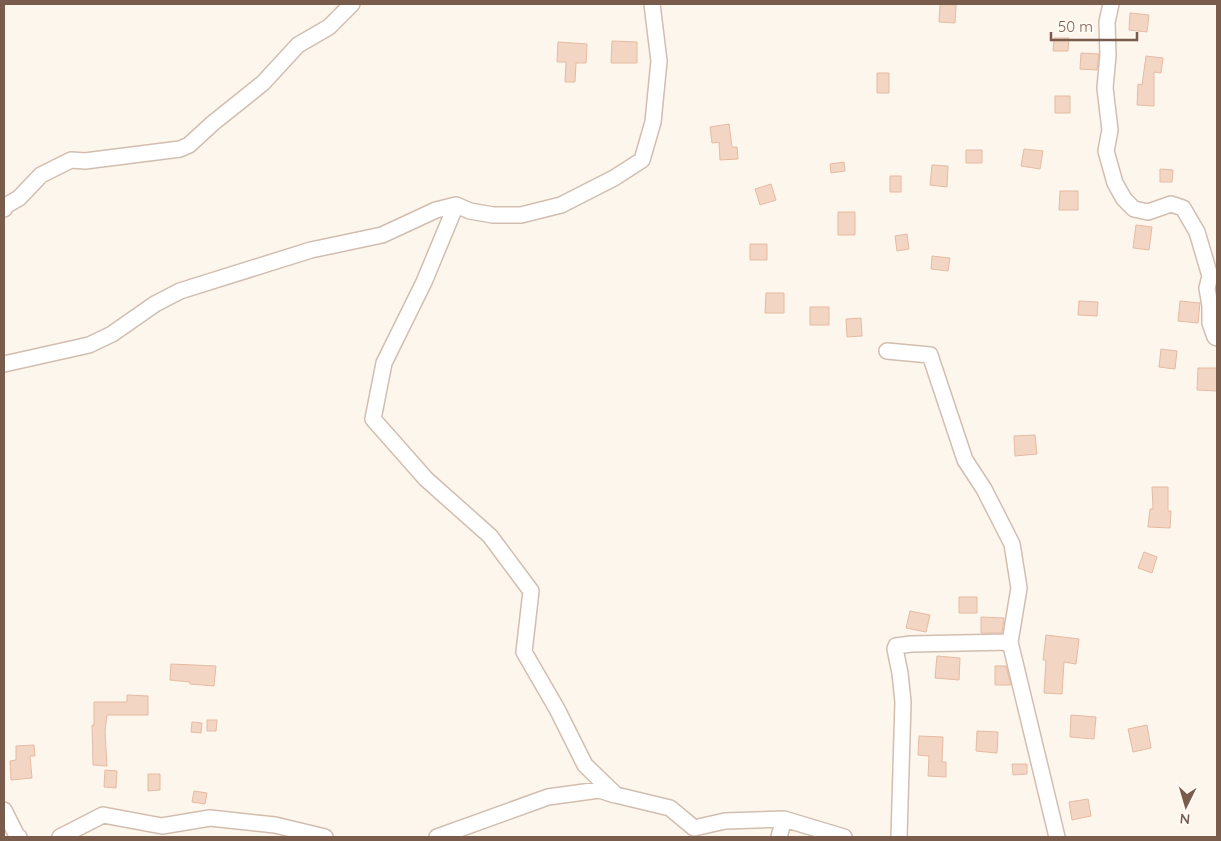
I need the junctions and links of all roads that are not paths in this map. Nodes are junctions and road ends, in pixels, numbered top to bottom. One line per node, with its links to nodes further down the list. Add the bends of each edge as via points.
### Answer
1 (352, 4): 5 (street, via 329,27 298,45 263,83 188,145 171,151 71,160 41,175)
2 (652, 4): 4 (street, via 659,61 654,122 642,160 561,205 521,215 493,215)
3 (1111, 4): 6 (street, via 1107,22 1105,88 1110,130 1106,151 1112,175 1124,199 1134,209 1148,212 1171,204 1183,208 1197,232 1210,276 1210,323)
4 (456, 205): 8 (street, via 436,210 382,235 310,250 180,291 89,345); 10 (street, via 424,282 384,363 373,419 426,479 490,536 531,591 524,652 584,765)
5 (4, 210)
6 (1217, 338)
7 (887, 351): 9 (street, via 930,355 965,460 1012,544 1019,588)
8 (4, 364)
9 (1010, 642): 19 (street, via 896,646 903,702); 20 (street)
10 (616, 795): 12 (street, via 670,808 694,828 725,821); 16 (street, via 599,790 548,797)
11 (4, 810): 13 (street)
12 (784, 819): 17 (street); 18 (street)
13 (19, 837)
14 (60, 837): 15 (street, via 103,814 162,826 210,818 275,826)
15 (325, 837)
16 (437, 837)
17 (778, 837)
18 (844, 837)
19 (899, 837)
20 (1057, 837)

